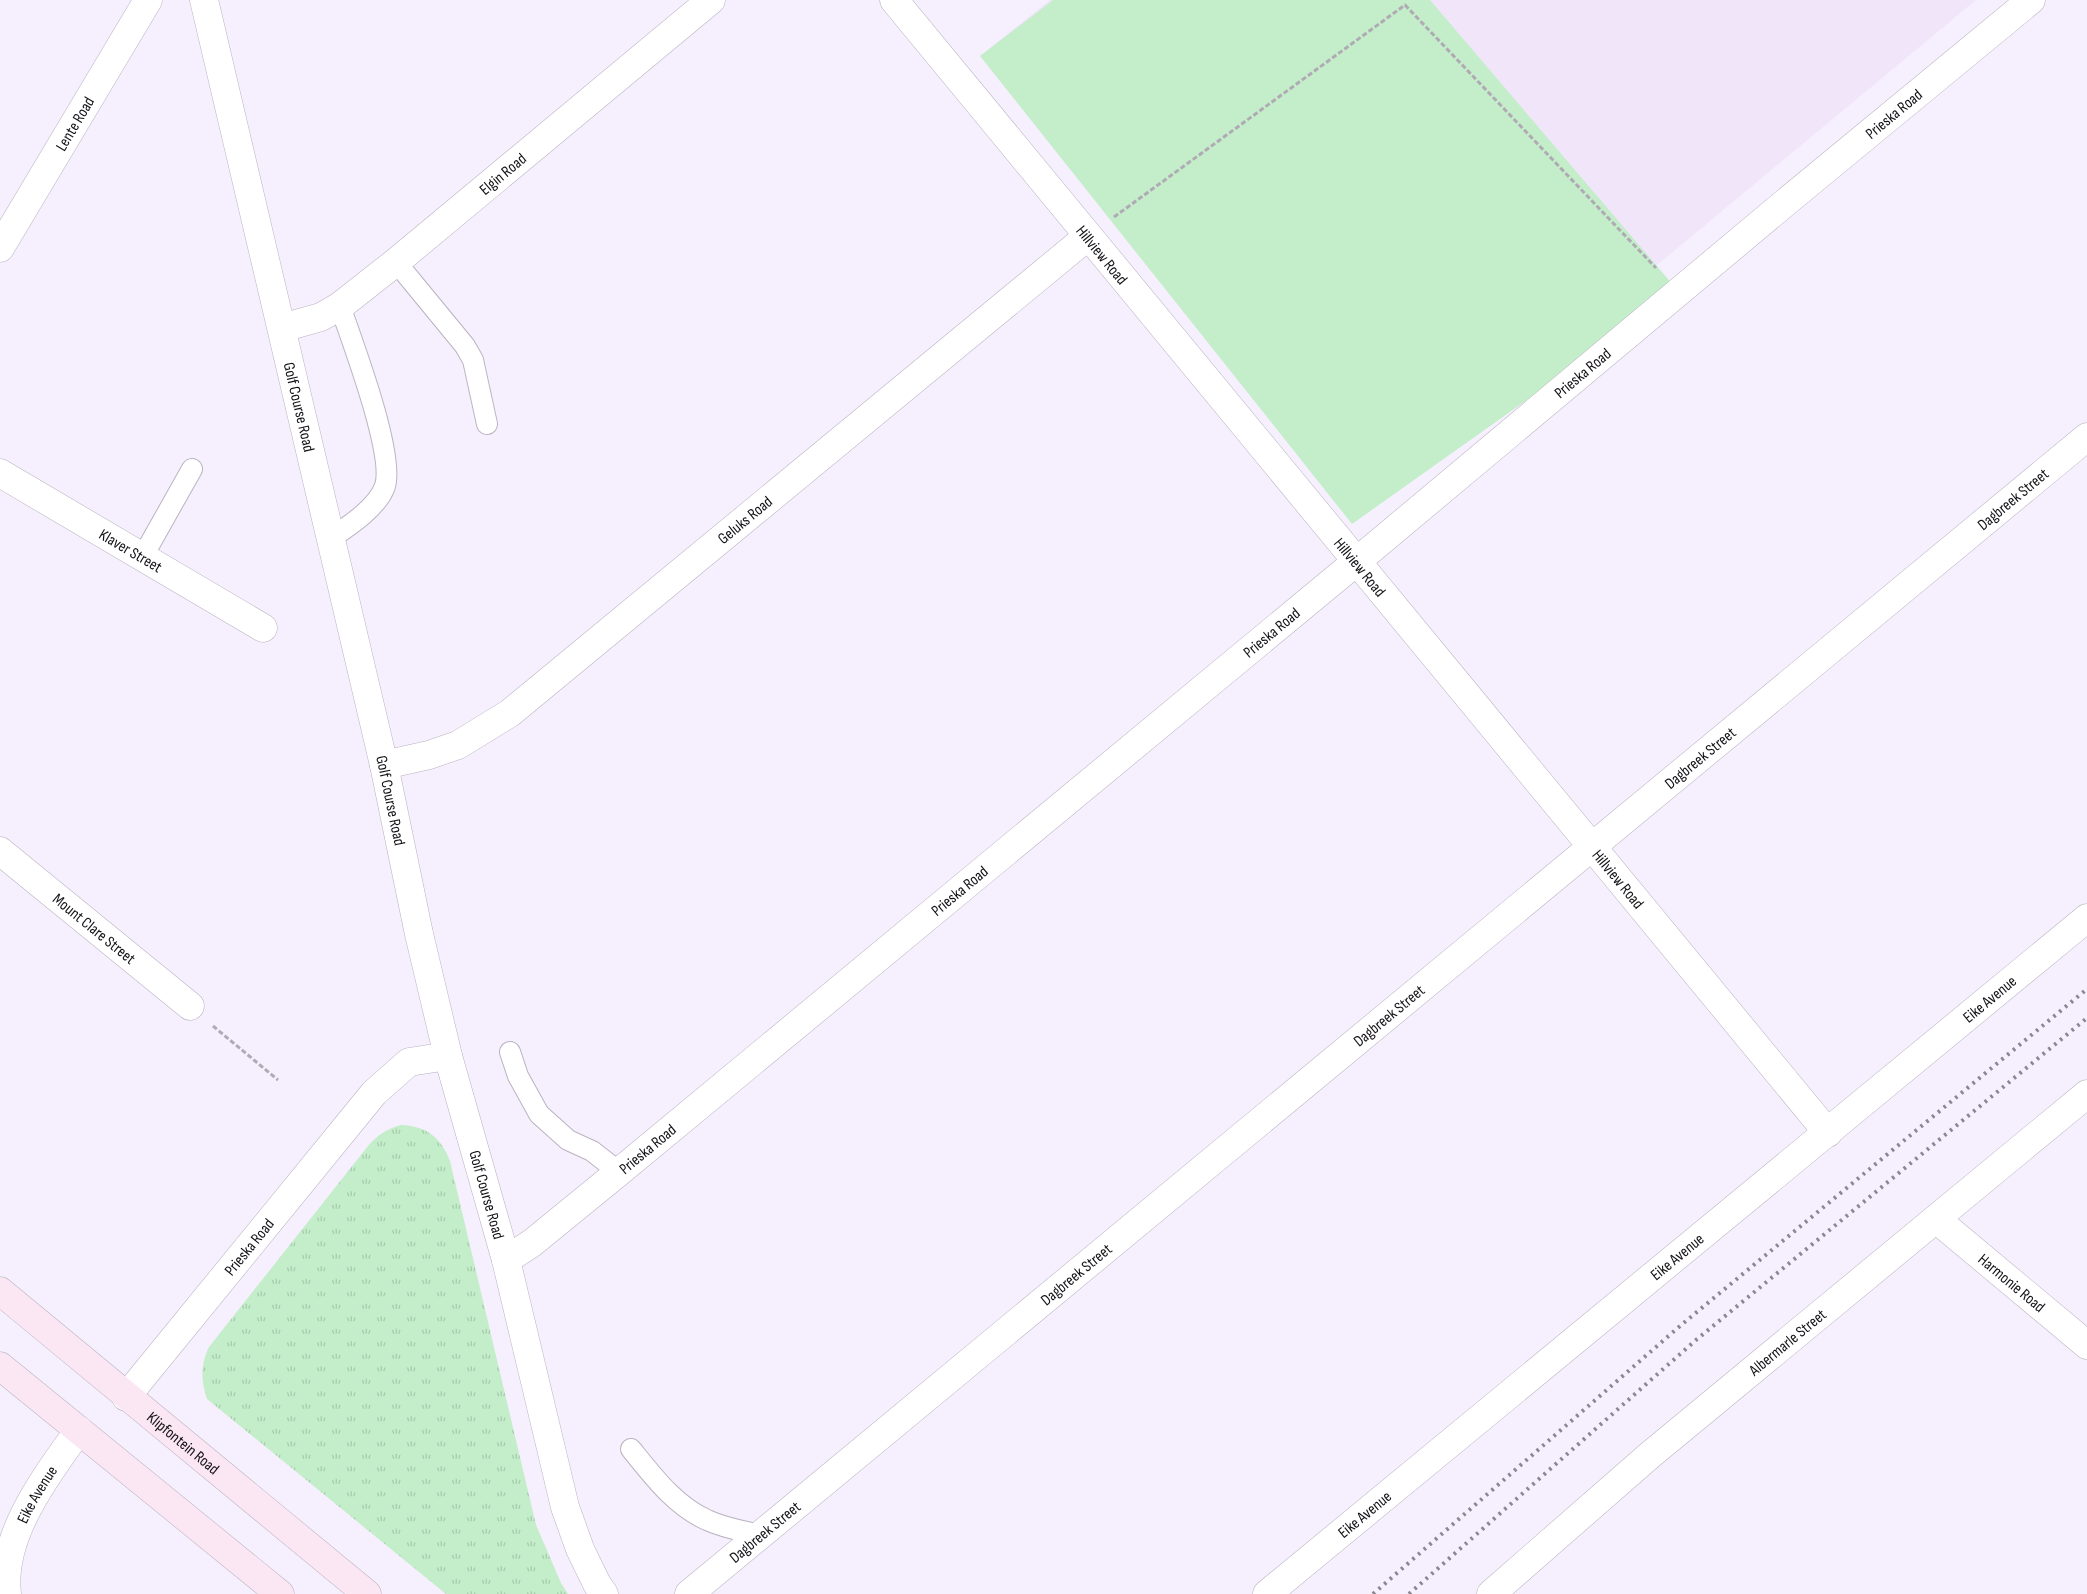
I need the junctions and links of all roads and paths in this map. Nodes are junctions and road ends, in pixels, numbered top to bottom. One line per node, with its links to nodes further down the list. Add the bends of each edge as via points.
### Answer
1 (148, 0): 7 (street, Lente Road)
2 (204, 0): 11 (street, Golf Course Road)
3 (711, 0): 8 (street, Elgin Road)
4 (894, 0): 6 (street, Hillview Road)
5 (2031, 0): 9 (street, Prieska Road)
6 (1087, 237): 9 (path, via 1405,5); 18 (street, Hillview Road); 20 (street, Geluks Road, via 510,713 458,745)
7 (0, 248)
8 (396, 262): 10 (street, Elgin Road); 12 (lane, via 473,360)
9 (1679, 292): 18 (street, Prieska Road)
10 (340, 306): 11 (street, Elgin Road, via 321,317); 16 (lane, via 359,360 388,471 384,487 366,512)
11 (282, 328): 16 (street, Golf Course Road)
12 (487, 424)
13 (2087, 437): 21 (street, Dagbreek Street)
14 (192, 469): 17 (lane)
15 (0, 473): 17 (street, Klaver Street)
16 (331, 538): 20 (street, Golf Course Road)
17 (143, 556): 19 (street, Klaver Street)
18 (1356, 562): 21 (street, Hillview Road); 31 (street, Prieska Road)
19 (263, 628)
20 (384, 766): 27 (street, Golf Course Road)
21 (1592, 846): 30 (street, Hillview Road); 40 (street, Dagbreek Street)
22 (0, 851): 24 (street, Mount Clare Street)
23 (2087, 918): 30 (street, Eike Avenue)
24 (190, 1006)
25 (210, 1024): 28 (path)
26 (510, 1052): 31 (lane, via 518,1076 539,1114 568,1140 592,1151)
27 (448, 1056): 33 (street, Golf Course Road); 37 (street, Prieska Road, via 409,1062 374,1093)
28 (278, 1080)
29 (2087, 1094): 32 (street, Albermarle Street)
30 (1828, 1133): 46 (street, Eike Avenue)
31 (618, 1172): 33 (street, Prieska Road, via 532,1243)
32 (1936, 1220): 35 (street, Harmonie Road); 47 (street, Albermarle Street, via 1650,1455)
33 (506, 1260): 44 (street, Golf Course Road, via 565,1507 580,1549)
34 (0, 1291): 37 (main road, Klipfontein Road)
35 (2087, 1345)
36 (0, 1366): 38 (main road)
37 (126, 1397): 43 (main road, Klipfontein Road)
38 (79, 1430): 41 (street, Eike Avenue, via 28,1502 10,1546 5,1582); 42 (main road)
39 (631, 1450): 40 (lane, via 657,1480 692,1512 722,1525)
40 (760, 1535): 45 (street, Dagbreek Street)
41 (7, 1594)
42 (280, 1594)
43 (366, 1594)
44 (604, 1594)
45 (689, 1594)
46 (1267, 1594)
47 (1491, 1594)

